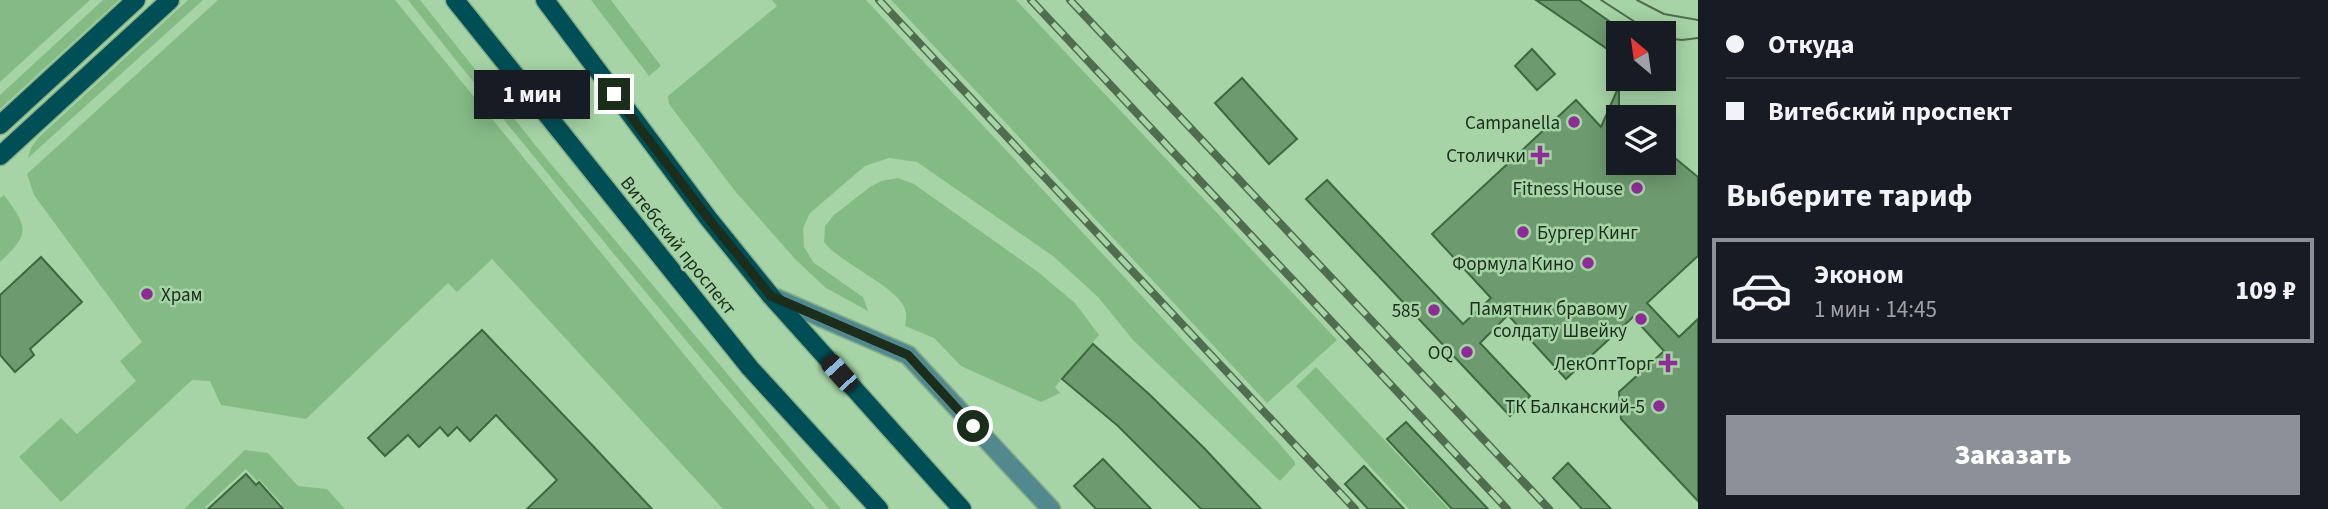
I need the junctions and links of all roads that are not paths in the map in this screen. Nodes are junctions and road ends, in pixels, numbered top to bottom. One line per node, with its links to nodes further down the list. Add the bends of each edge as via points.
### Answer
1 (136, 0): 5 (main road)
2 (170, 0): 6 (main road)
3 (456, 0): 8 (main road, Витебский проспект, via 750,368)
4 (545, 0): 7 (main road, Витебский проспект)
5 (0, 125)
6 (0, 156)
7 (771, 296): 9 (main road, Витебский проспект); 10 (street, via 908,355)
8 (879, 509)
9 (962, 509)
10 (1051, 509)

